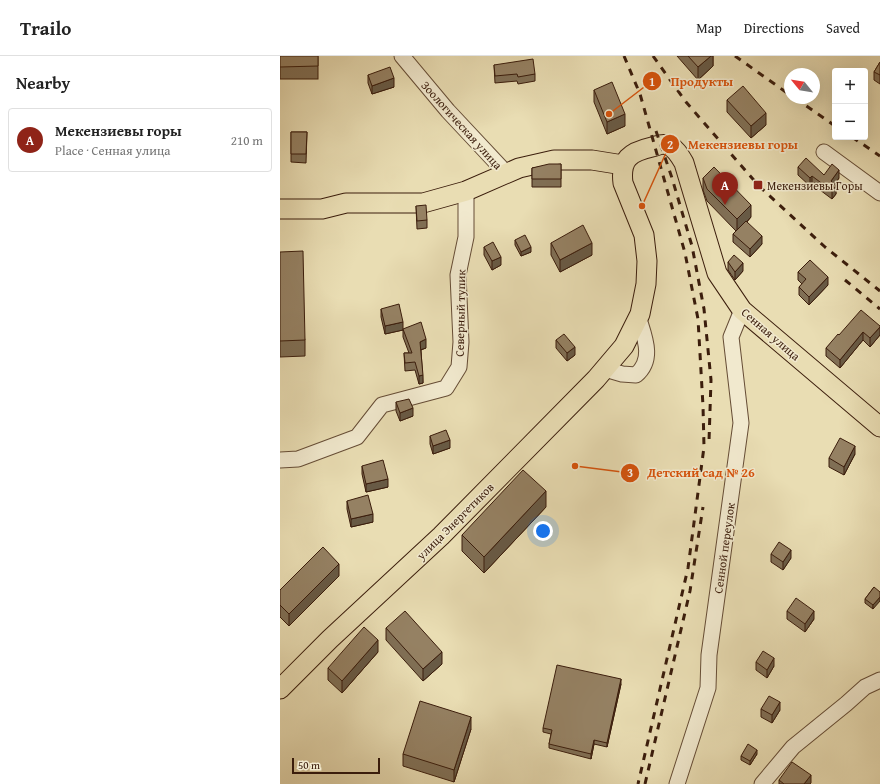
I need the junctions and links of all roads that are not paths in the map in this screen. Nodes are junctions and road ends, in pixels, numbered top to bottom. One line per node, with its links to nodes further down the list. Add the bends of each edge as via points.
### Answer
1 (402, 56): 4 (street, Зоологическая улица, via 452,116)
2 (824, 152): 6 (street)
3 (623, 165): 4 (main road, via 592,160 554,160 519,168); 8 (main road, Сенная улица, via 639,150 662,144 674,149 684,163 717,274); 9 (main road, улица Энергетиков, via 623,183 644,235 646,249 646,284)
4 (507, 174): 5 (main road)
5 (466, 191): 7 (main road, via 423,202 346,202 322,209); 12 (street, Северный тупик, via 466,237 458,275 462,342 459,367 446,388 382,406 357,437 298,459)
6 (880, 193)
7 (280, 209)
8 (742, 310): 11 (main road, Сенная улица); 15 (street, Сенной переулок, via 731,337 742,423 709,655 708,688)
9 (638, 316): 10 (main road, улица Энергетиков, via 624,346); 10 (street, via 647,352 644,369 636,375)
10 (605, 369): 14 (main road, улица Энергетиков, via 441,536)
11 (880, 427)
12 (280, 460)
13 (880, 680): 16 (street, via 865,687 793,747)
14 (280, 689)
15 (677, 784)
16 (762, 784)

